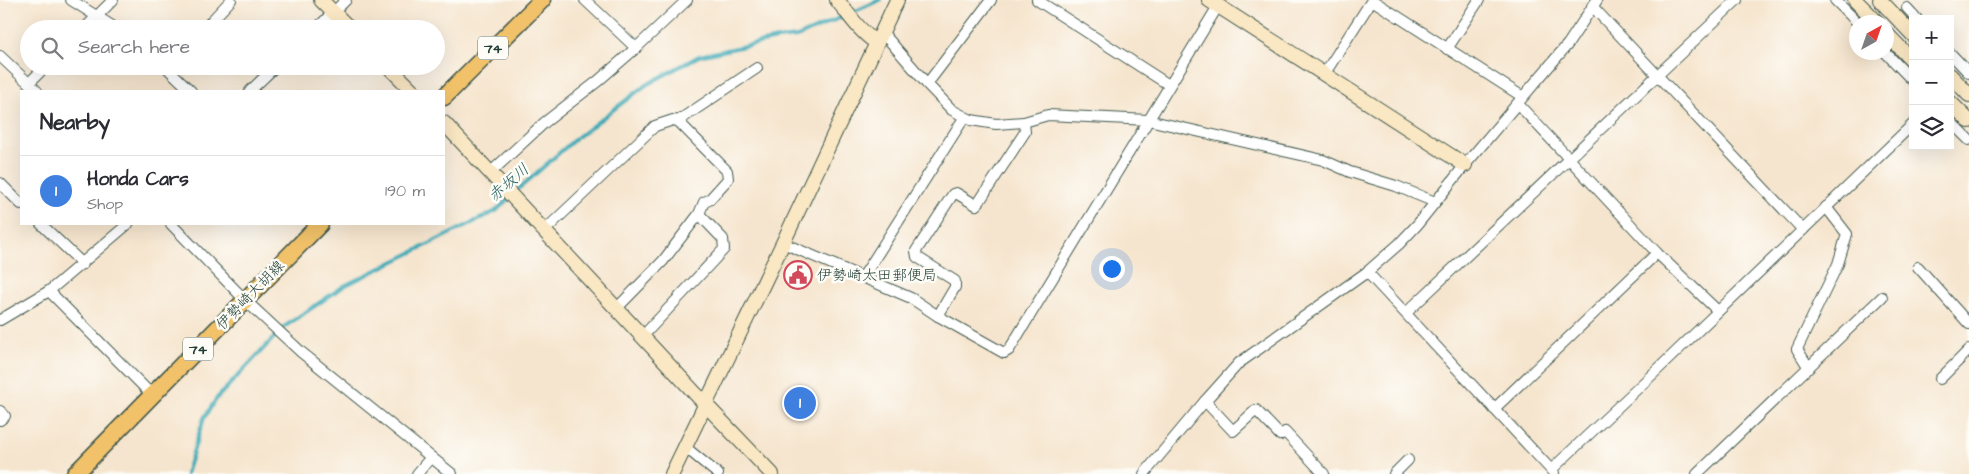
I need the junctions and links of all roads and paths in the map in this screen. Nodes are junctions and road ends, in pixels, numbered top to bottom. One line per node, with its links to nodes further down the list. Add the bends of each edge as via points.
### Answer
1 (71, 0): 27 (street)
2 (113, 0): 27 (street)
3 (232, 0): 30 (street)
4 (321, 0): 22 (street)
5 (346, 0): 22 (street)
6 (542, 0): 62 (main road, 74)
7 (585, 0): 36 (street)
8 (687, 0): 36 (street)
9 (991, 0): 55 (street)
10 (1037, 0): 56 (street)
11 (1372, 0): 37 (street); 44 (street)
12 (1479, 0): 37 (street)
13 (1737, 0): 51 (street)
14 (1835, 0): 23 (street)
15 (1855, 0): 24 (street)
16 (1882, 1): 25 (street); 33 (street)
17 (900, 2): 34 (street)
18 (840, 3): 34 (street, via 867,37)
19 (1213, 3): 44 (street); 56 (street)
20 (1595, 3): 51 (street); 63 (street, via 1568,44)
21 (1907, 8): 26 (street)
22 (333, 12): 31 (street); 32 (street)
23 (1850, 15)
24 (1870, 15)
25 (1875, 15)
26 (1914, 15)
27 (96, 17): 28 (street); 29 (street)
28 (93, 20)
29 (101, 20)
30 (213, 20)
31 (325, 20)
32 (341, 20)
33 (1909, 31)
34 (879, 38): 55 (street); 88 (street)
35 (1894, 41): 41 (street)
36 (636, 48): 76 (street, via 544,123)
37 (1447, 49): 63 (street)
38 (0, 56): 45 (street)
39 (1954, 57): 43 (street)
40 (1893, 60): 52 (street)
41 (1912, 60)
42 (757, 68): 67 (street)
43 (1968, 70)
44 (1325, 74): 75 (street)
45 (20, 75)
46 (20, 75): 54 (street)
47 (37, 75): 54 (street)
48 (174, 75): 58 (street)
49 (267, 75): 59 (street)
50 (397, 75): 60 (street)
51 (1656, 75): 74 (street); 86 (street)
52 (1909, 77)
53 (1954, 79): 61 (street)
54 (29, 83): 57 (street)
55 (927, 84): 65 (street)
56 (1169, 86): 66 (street)
57 (36, 90)
58 (190, 90)
59 (251, 90)
60 (412, 90)
61 (1969, 95)
62 (445, 96)
63 (1521, 101): 74 (street); 75 (street)
64 (1953, 105): 68 (street)
65 (964, 118): 69 (street, via 996,124); 93 (street)
66 (1148, 120): 69 (street, via 1048,115); 78 (street, via 1323,160); 100 (street, via 1009,350 1004,353)
67 (678, 121): 81 (street, via 727,171 728,179 704,202); 87 (street, via 655,126)
68 (1969, 121)
69 (1024, 122): 100 (street, via 1024,132 979,202 976,205 953,194 916,251 917,257 955,281 955,287)
70 (445, 124): 76 (street)
71 (1954, 125): 73 (street)
72 (1909, 128): 80 (street)
73 (1969, 140)
74 (1568, 159): 89 (street); 99 (street)
75 (1465, 165): 78 (street)
76 (490, 173): 87 (street)
77 (0, 183): 79 (street)
78 (1435, 202): 92 (street, via 1417,225)
79 (20, 203)
80 (1826, 207): 86 (street); 105 (street, via 1847,234 1838,264 1797,349)
81 (699, 214): 97 (street, via 663,261); 103 (street, via 724,239 724,249)
82 (42, 225): 90 (street)
83 (127, 225): 90 (street)
84 (172, 225): 96 (street)
85 (319, 225): 96 (main road, 伊勢崎大胡線 / 74)
86 (1803, 230): 98 (street)
87 (544, 231): 97 (street)
88 (784, 243): 93 (street); 109 (street)
89 (1657, 253): 98 (street); 110 (street)
90 (83, 264): 94 (street)
91 (1918, 267): 102 (street)
92 (1367, 272): 99 (street); 108 (street, via 1239,363)
93 (863, 277): 100 (street, via 911,298)
94 (49, 291): 101 (street); 107 (street)
95 (1882, 297): 105 (street)
96 (246, 301): 107 (main road, 伊勢崎大胡線 / 74); 114 (street, via 301,352)
97 (616, 309): 103 (street)
98 (1718, 311): 116 (street)
99 (1406, 314): 110 (street)
100 (938, 316)
101 (0, 320)
102 (1969, 324)
103 (642, 337): 109 (street)
104 (1969, 350): 106 (street)
105 (1809, 368): 126 (street)
106 (1940, 378)
107 (152, 395): 117 (main road, 伊勢崎大胡線 / 74)
108 (1205, 401): 123 (street); 124 (street, via 1233,431 1256,410 1280,435 1284,432)
109 (706, 405): 113 (street); 122 (street)
110 (1494, 409): 116 (street)
111 (0, 411): 112 (street, via 4,416)
112 (0, 420)
113 (685, 447): 120 (street); 121 (street)
114 (431, 456): 118 (street); 119 (street)
115 (1408, 460): 125 (street)
116 (1553, 472)
117 (76, 474)
118 (417, 474)
119 (452, 474)
120 (672, 474)
121 (718, 474)
122 (772, 474)
123 (1144, 474)
124 (1324, 474)
125 (1394, 474)
126 (1697, 474)

